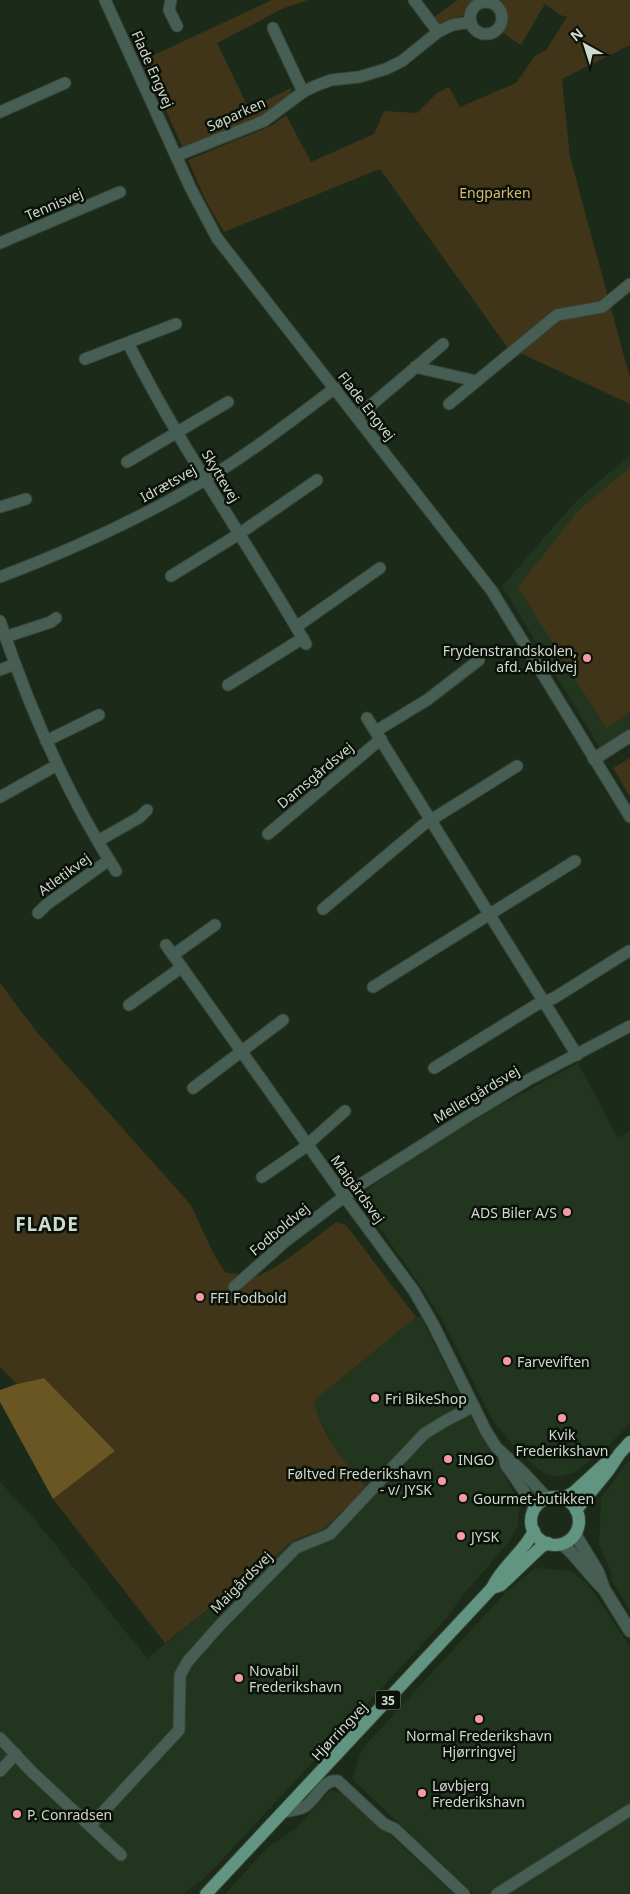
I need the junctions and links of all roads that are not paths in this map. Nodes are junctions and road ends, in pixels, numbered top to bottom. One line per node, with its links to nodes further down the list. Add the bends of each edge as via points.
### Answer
1 (105, 0): 11 (street, Flade Engvej)
2 (171, 0): 5 (street, via 169,10)
3 (414, 0): 7 (street)
4 (470, 22): 7 (street, Søparken)
5 (176, 26)
6 (274, 28): 9 (street)
7 (438, 32): 9 (street, Søparken, via 402,61 386,69 359,77 331,80)
8 (65, 83): 10 (street)
9 (303, 92): 11 (street, Søparken, via 264,121)
10 (0, 112)
11 (176, 156): 21 (street, Flade Engvej, via 217,238)
12 (120, 192): 13 (street, Tennisvej)
13 (0, 243)
14 (630, 284): 20 (street, via 602,307 557,315)
15 (176, 324): 16 (street)
16 (128, 343): 18 (street); 25 (street, Skyttevej)
17 (443, 344): 19 (street)
18 (85, 359)
19 (415, 367): 20 (street); 24 (street)
20 (476, 381): 23 (street)
21 (335, 388): 24 (street, Flade Engvej); 27 (street, Idrætsvej)
22 (228, 402): 25 (street)
23 (449, 404)
24 (357, 417): 48 (street, Flade Engvej, via 492,591)
25 (177, 433): 26 (street); 27 (street, Skyttevej)
26 (127, 462)
27 (206, 479): 31 (street, Skyttevej); 34 (street, Idrætsvej, via 103,534)
28 (318, 480): 31 (street)
29 (26, 499): 30 (street)
30 (0, 507)
31 (239, 534): 33 (street); 37 (street, Skyttevej)
32 (380, 568): 37 (street)
33 (171, 576)
34 (0, 577)
35 (56, 618): 38 (street)
36 (0, 621): 38 (street, Atletikvej)
37 (296, 627): 42 (street, Skyttevej, via 305,641)
38 (5, 637): 40 (street, Atletikvej)
39 (479, 660): 45 (street, Damsgårdsvej)
40 (15, 664): 41 (street); 47 (street, Atletikvej)
41 (0, 670)
42 (228, 685)
43 (99, 715): 47 (street)
44 (367, 718): 45 (street)
45 (378, 735): 54 (street); 55 (street, Damsgårdsvej)
46 (630, 736): 48 (street)
47 (46, 741): 49 (street, Atletikvej)
48 (594, 759): 53 (street, Flade Engvej)
49 (57, 765): 51 (street); 56 (street, Atletikvej)
50 (517, 766): 54 (street)
51 (0, 797)
52 (147, 810): 56 (street, Atletikvej)
53 (630, 817)
54 (431, 819): 60 (street); 62 (street)
55 (268, 834)
56 (98, 841): 57 (street, Atletikvej)
57 (109, 860): 59 (street, Atletikvej); 61 (street, Atletikvej)
58 (575, 861): 62 (street)
59 (116, 871)
60 (323, 909)
61 (38, 913)
62 (490, 914): 68 (street); 69 (street)
63 (215, 925): 66 (street)
64 (166, 945): 66 (street, Maigårdsvej)
65 (629, 951): 69 (street)
66 (173, 955): 67 (street, Maigårdsvej)
67 (182, 966): 70 (street); 73 (street, Maigårdsvej)
68 (373, 987)
69 (544, 1002): 74 (street); 75 (street)
70 (129, 1005)
71 (283, 1020): 73 (street)
72 (630, 1026): 74 (street, Mellergårdsvej)
73 (242, 1051): 76 (street); 78 (street, Maigårdsvej)
74 (577, 1055): 80 (street, Mellergårdsvej, via 475,1112)
75 (434, 1068)
76 (193, 1088)
77 (344, 1111): 78 (street)
78 (307, 1144): 79 (street); 80 (street, Maigårdsvej)
79 (262, 1177)
80 (344, 1196): 81 (street, Fodboldvej); 82 (street, Maigårdsvej, via 414,1291)
81 (234, 1287)
82 (474, 1406): 85 (street, Maigårdsvej, via 496,1448); 102 (street, Maigårdsvej, via 424,1434 330,1534 296,1548 220,1625 180,1675 180,1730)
83 (630, 1442): 84 (main road)
84 (620, 1452): 87 (main road, via 573,1493); 89 (main road)
85 (504, 1456): 86 (street, Maigårdsvej, via 524,1472); 88 (street, Maigårdsvej, via 506,1465)
86 (547, 1498): 87 (main road); 88 (main road)
87 (562, 1498): 89 (main road, via 573,1504)
88 (535, 1507): 90 (main road, via 531,1523)
89 (576, 1510): 91 (main road, via 579,1522)
90 (534, 1531): 92 (main road); 94 (main road, Hjørringvej / 35)
91 (575, 1534): 93 (main road); 95 (street, via 598,1572)
92 (548, 1543): 93 (main road); 94 (main road, Hjørringvej / 35, via 501,1585)
93 (562, 1544): 95 (street)
94 (492, 1588): 101 (main road, Hjørringvej / 35)
95 (604, 1589): 96 (street)
96 (630, 1631)
97 (0, 1738): 98 (street)
98 (16, 1754): 99 (street); 102 (street)
99 (0, 1772)
100 (630, 1810): 106 (street)
101 (284, 1812): 104 (main road, Hjørringvej / 35); 105 (street, via 305,1807 327,1783 338,1781)
102 (91, 1825): 103 (street)
103 (121, 1855)
104 (206, 1894)
105 (464, 1894)
106 (497, 1894)

